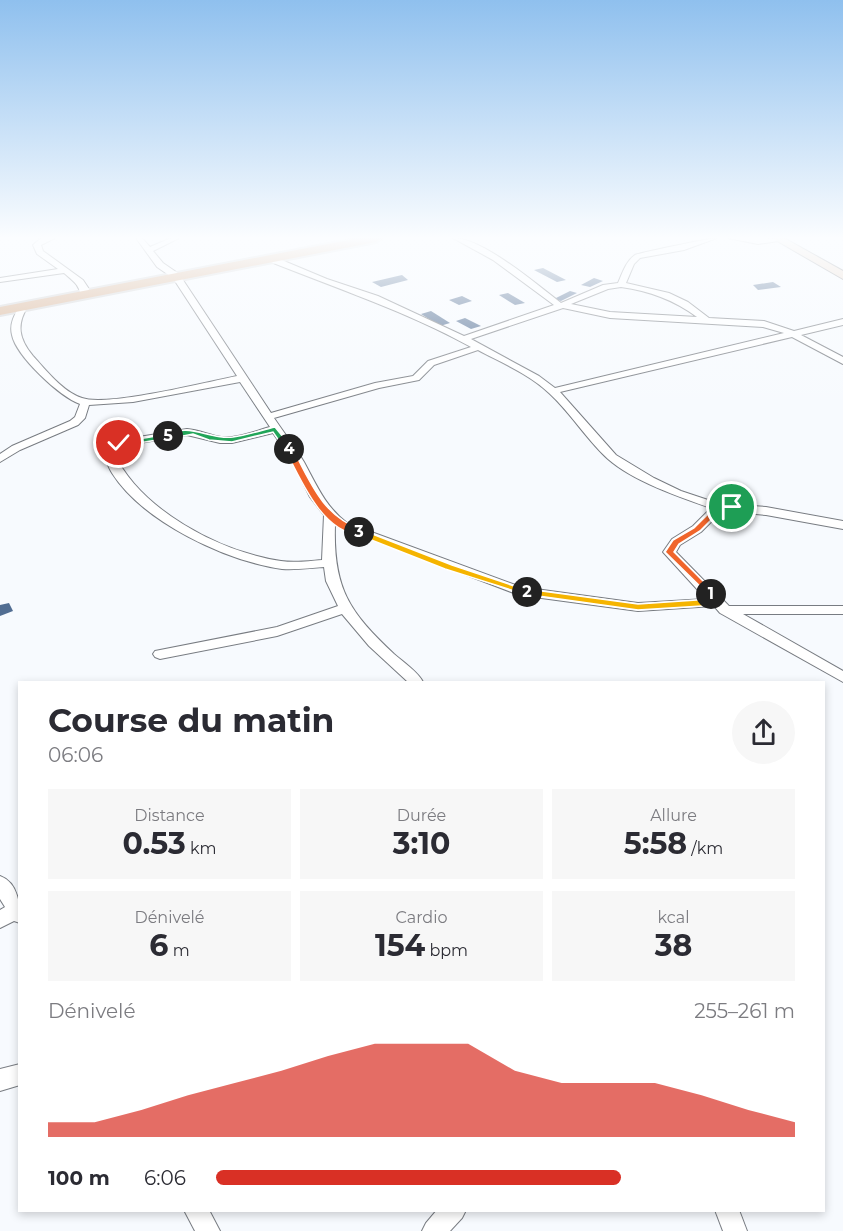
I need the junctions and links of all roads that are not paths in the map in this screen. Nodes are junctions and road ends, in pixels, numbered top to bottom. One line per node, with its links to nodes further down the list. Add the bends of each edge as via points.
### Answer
1 (77, 295): 8 (main road)
2 (189, 295): 16 (street)
3 (367, 295): 13 (street)
4 (549, 295): 7 (street)
5 (585, 295): 7 (street)
6 (667, 295): 10 (street)
7 (562, 305): 10 (street, via 610,315); 13 (street)
8 (24, 306): 9 (main road); 18 (street, via 15,324 20,346 74,398)
9 (0, 311)
10 (707, 320): 12 (street, via 764,324)
11 (843, 322): 12 (street)
12 (791, 333): 15 (street); 17 (street)
13 (464, 339): 14 (street)
14 (479, 347): 17 (street); 19 (street, via 431,363 417,378 370,387)
15 (843, 361)
16 (244, 378): 18 (street); 19 (street)
17 (554, 391): 22 (street, via 612,457 659,484)
18 (86, 403): 21 (street, via 74,423)
19 (268, 417): 20 (street)
20 (275, 429): 23 (street); 25 (street, via 232,440 187,432 119,443 108,452 123,481 135,494 194,534 284,565)
21 (1, 457)
22 (719, 507): 24 (street); 26 (street, via 669,552)
23 (329, 516): 25 (street); 26 (street, via 343,526 519,591 638,607)
24 (843, 525)
25 (328, 563): 27 (street)
26 (722, 606): 28 (street); 30 (street)
27 (343, 609): 29 (street, via 321,620); 31 (street)
28 (843, 610)
29 (160, 654)
30 (843, 677)
31 (415, 681)
32 (0, 884): 33 (street)
33 (18, 912): 34 (street)
34 (0, 920)
35 (18, 1075): 36 (street)
36 (0, 1080)
37 (197, 1212): 40 (street)
38 (452, 1212): 41 (street)
39 (728, 1212): 42 (street)
40 (208, 1231)
41 (435, 1231)
42 (735, 1231)

